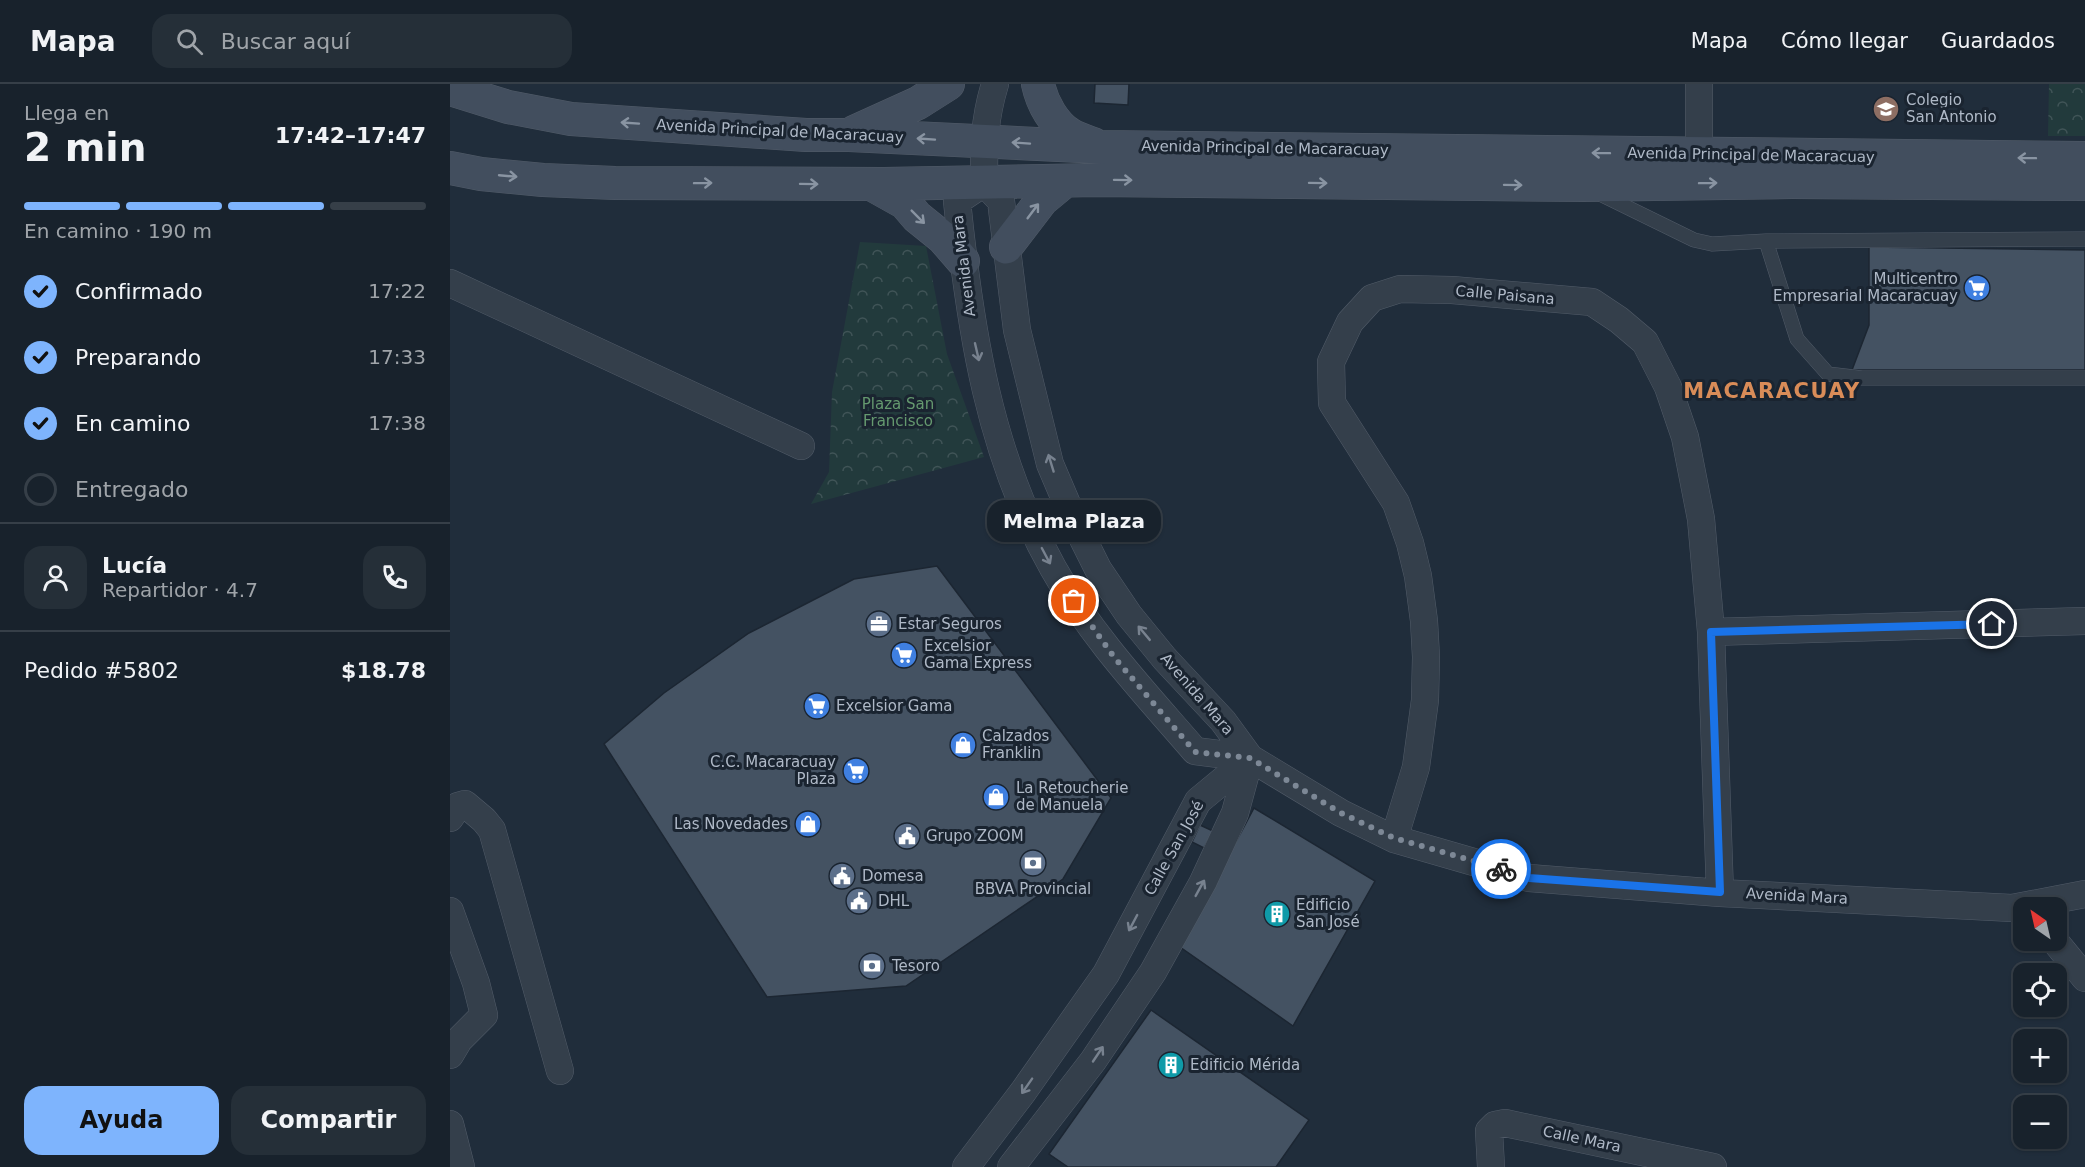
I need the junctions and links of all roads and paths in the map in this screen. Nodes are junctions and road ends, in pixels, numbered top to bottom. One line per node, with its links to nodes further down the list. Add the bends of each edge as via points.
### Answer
1 (948, 84): 6 (street, via 918,103)
2 (995, 84): 7 (street)
3 (1038, 84): 8 (street, via 1057,123 1071,135)
4 (1699, 84): 9 (street)
5 (450, 88): 6 (street, Avenida Principal de Macaracuay, one-way to 5, via 571,119 508,107)
6 (849, 135): 7 (street, Avenida Principal de Macaracuay, one-way to 6)
7 (984, 141): 8 (street, Avenida Principal de Macaracuay, one-way to 7); 13 (street)
8 (1101, 147): 9 (street, Avenida Principal de Macaracuay, one-way to 8)
9 (1699, 154): 10 (street, Avenida Principal de Macaracuay, one-way to 9)
10 (2085, 158)
11 (450, 168): 14 (street, Avenida Principal de Macaracuay, one-way to 14, via 533,179 615,183)
12 (1065, 181): 13 (street, Avenida Principal de Macaracuay); 16 (street, Avenida Principal de Macaracuay, one-way to 16); 19 (street, one-way to 12, via 1042,200)
13 (984, 183): 14 (street, Avenida Principal de Macaracuay); 19 (street, Avenida Mara, via 1001,201); 20 (street, Avenida Mara, via 957,201)
14 (871, 184): 20 (street, one-way to 20, via 906,203)
15 (2085, 184): 16 (street, Avenida Principal de Macaracuay, one-way to 15)
16 (1583, 185): 18 (lane, via 1694,240 1712,244)
17 (2085, 239): 18 (lane)
18 (1766, 241): 22 (lane, via 1797,339 1828,375)
19 (1006, 247): 26 (street, Avenida Mara, one-way to 19, via 1223,721 1129,615 1098,569 1076,525 1050,464 1017,330)
20 (963, 261): 26 (street, Avenida Mara, one-way to 26, via 973,331 1002,453 1031,527 1054,570 1114,657 1195,752)
21 (450, 283): 23 (street)
22 (2085, 378)
23 (801, 446)
24 (2085, 621): 25 (street)
25 (1711, 632): 28 (street, Calle Paisana, via 1701,519 1685,436 1668,387 1645,342 1592,302 1400,289 1372,298 1350,322 1331,362 1332,403 1396,503 1418,576 1426,657 1425,700 1416,767); 29 (street, Calle Paisana)
26 (1250, 758): 28 (street, Avenida Mara, via 1341,813); 35 (street, Calle San José, one-way to 35, via 1198,801); 37 (street, one-way to 26, via 1203,882 1235,813)
27 (450, 818): 39 (street, via 458,806 465,804 492,830)
28 (1394, 838): 29 (street, Avenida Mara, via 1529,878)
29 (1720, 892): 33 (street, Avenida Mara)
30 (2085, 894): 31 (street, Avenida Mara)
31 (2067, 899)
32 (450, 911): 38 (street, via 484,1015)
33 (2013, 911)
34 (2063, 951): 36 (street)
35 (1106, 974): 37 (street); 42 (street, Calle San José, one-way to 42)
36 (2085, 978)
37 (1137, 994): 43 (street, one-way to 37, via 1093,1061)
38 (450, 1055)
39 (561, 1071)
40 (450, 1124): 41 (street)
41 (461, 1167)
42 (966, 1167)
43 (1011, 1167)
44 (1491, 1167): 45 (street, Calle Mara, via 1489,1131 1505,1123)
45 (1713, 1167)

